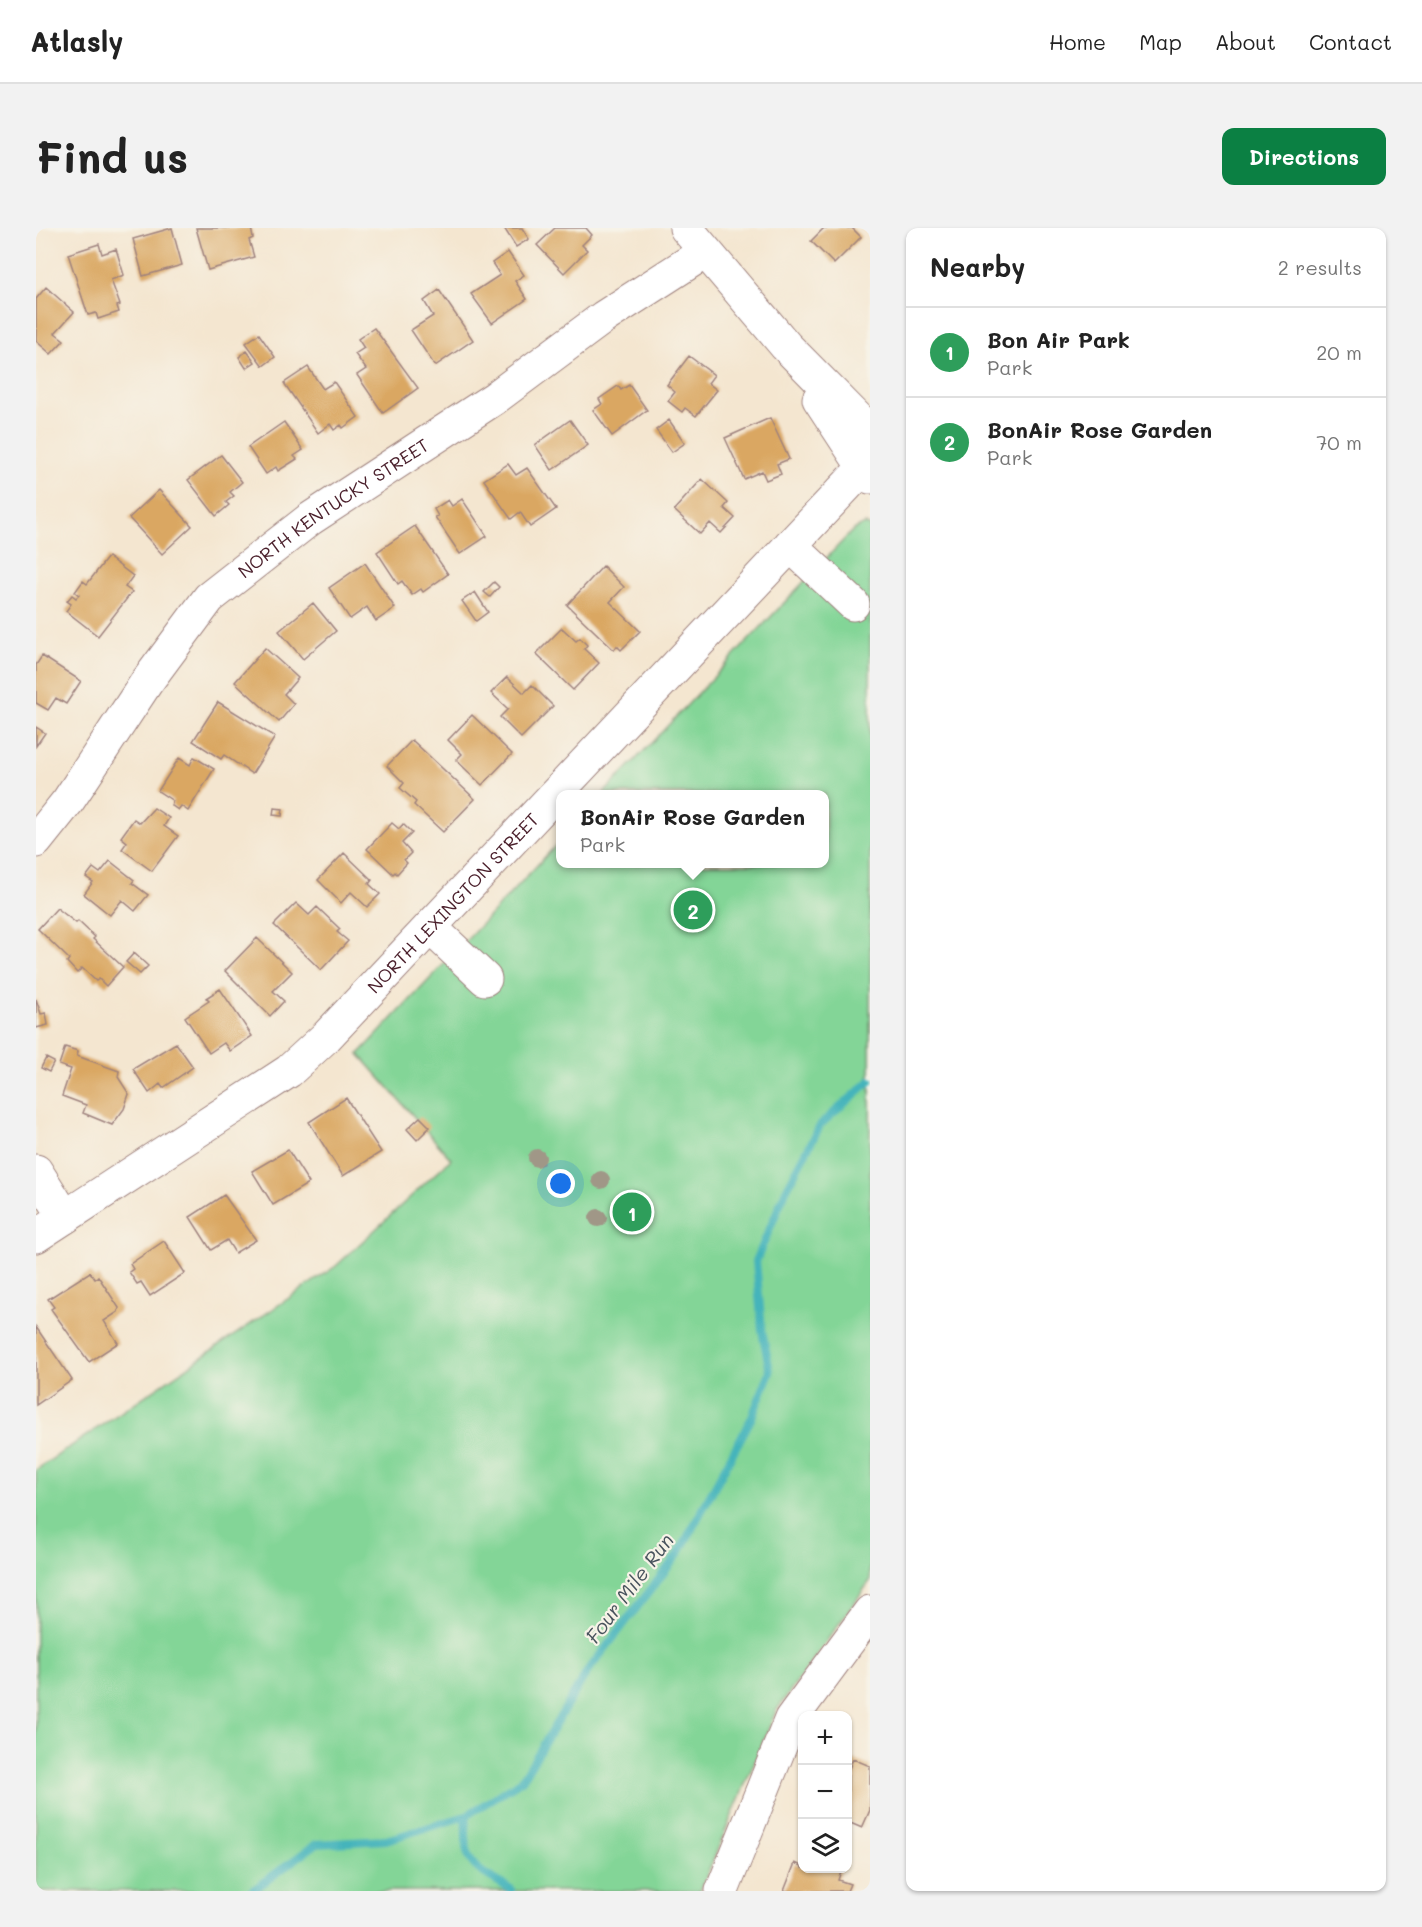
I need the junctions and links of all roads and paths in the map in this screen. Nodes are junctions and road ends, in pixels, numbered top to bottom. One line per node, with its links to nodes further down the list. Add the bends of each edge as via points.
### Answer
1 (696, 240): 2 (street); 9 (street, NORTH KENTUCKY STREET, via 604,317 495,398 310,519 209,598)
2 (786, 346): 3 (street); 4 (street)
3 (870, 430)
4 (868, 469): 5 (street, NORTH LEXINGTON STREET)
5 (790, 545): 6 (street); 7 (street, NORTH LEXINGTON STREET)
6 (853, 604)
7 (559, 790)
8 (556, 793): 10 (street, NORTH LEXINGTON STREET)
9 (36, 841)
10 (430, 927): 11 (street); 13 (street, NORTH LEXINGTON STREET, via 289,1071)
11 (485, 979)
12 (36, 1171): 13 (street)
13 (65, 1216): 14 (street, NORTH LEXINGTON STREET)
14 (36, 1236)
15 (870, 1612): 16 (street, via 791,1719)
16 (722, 1891)

